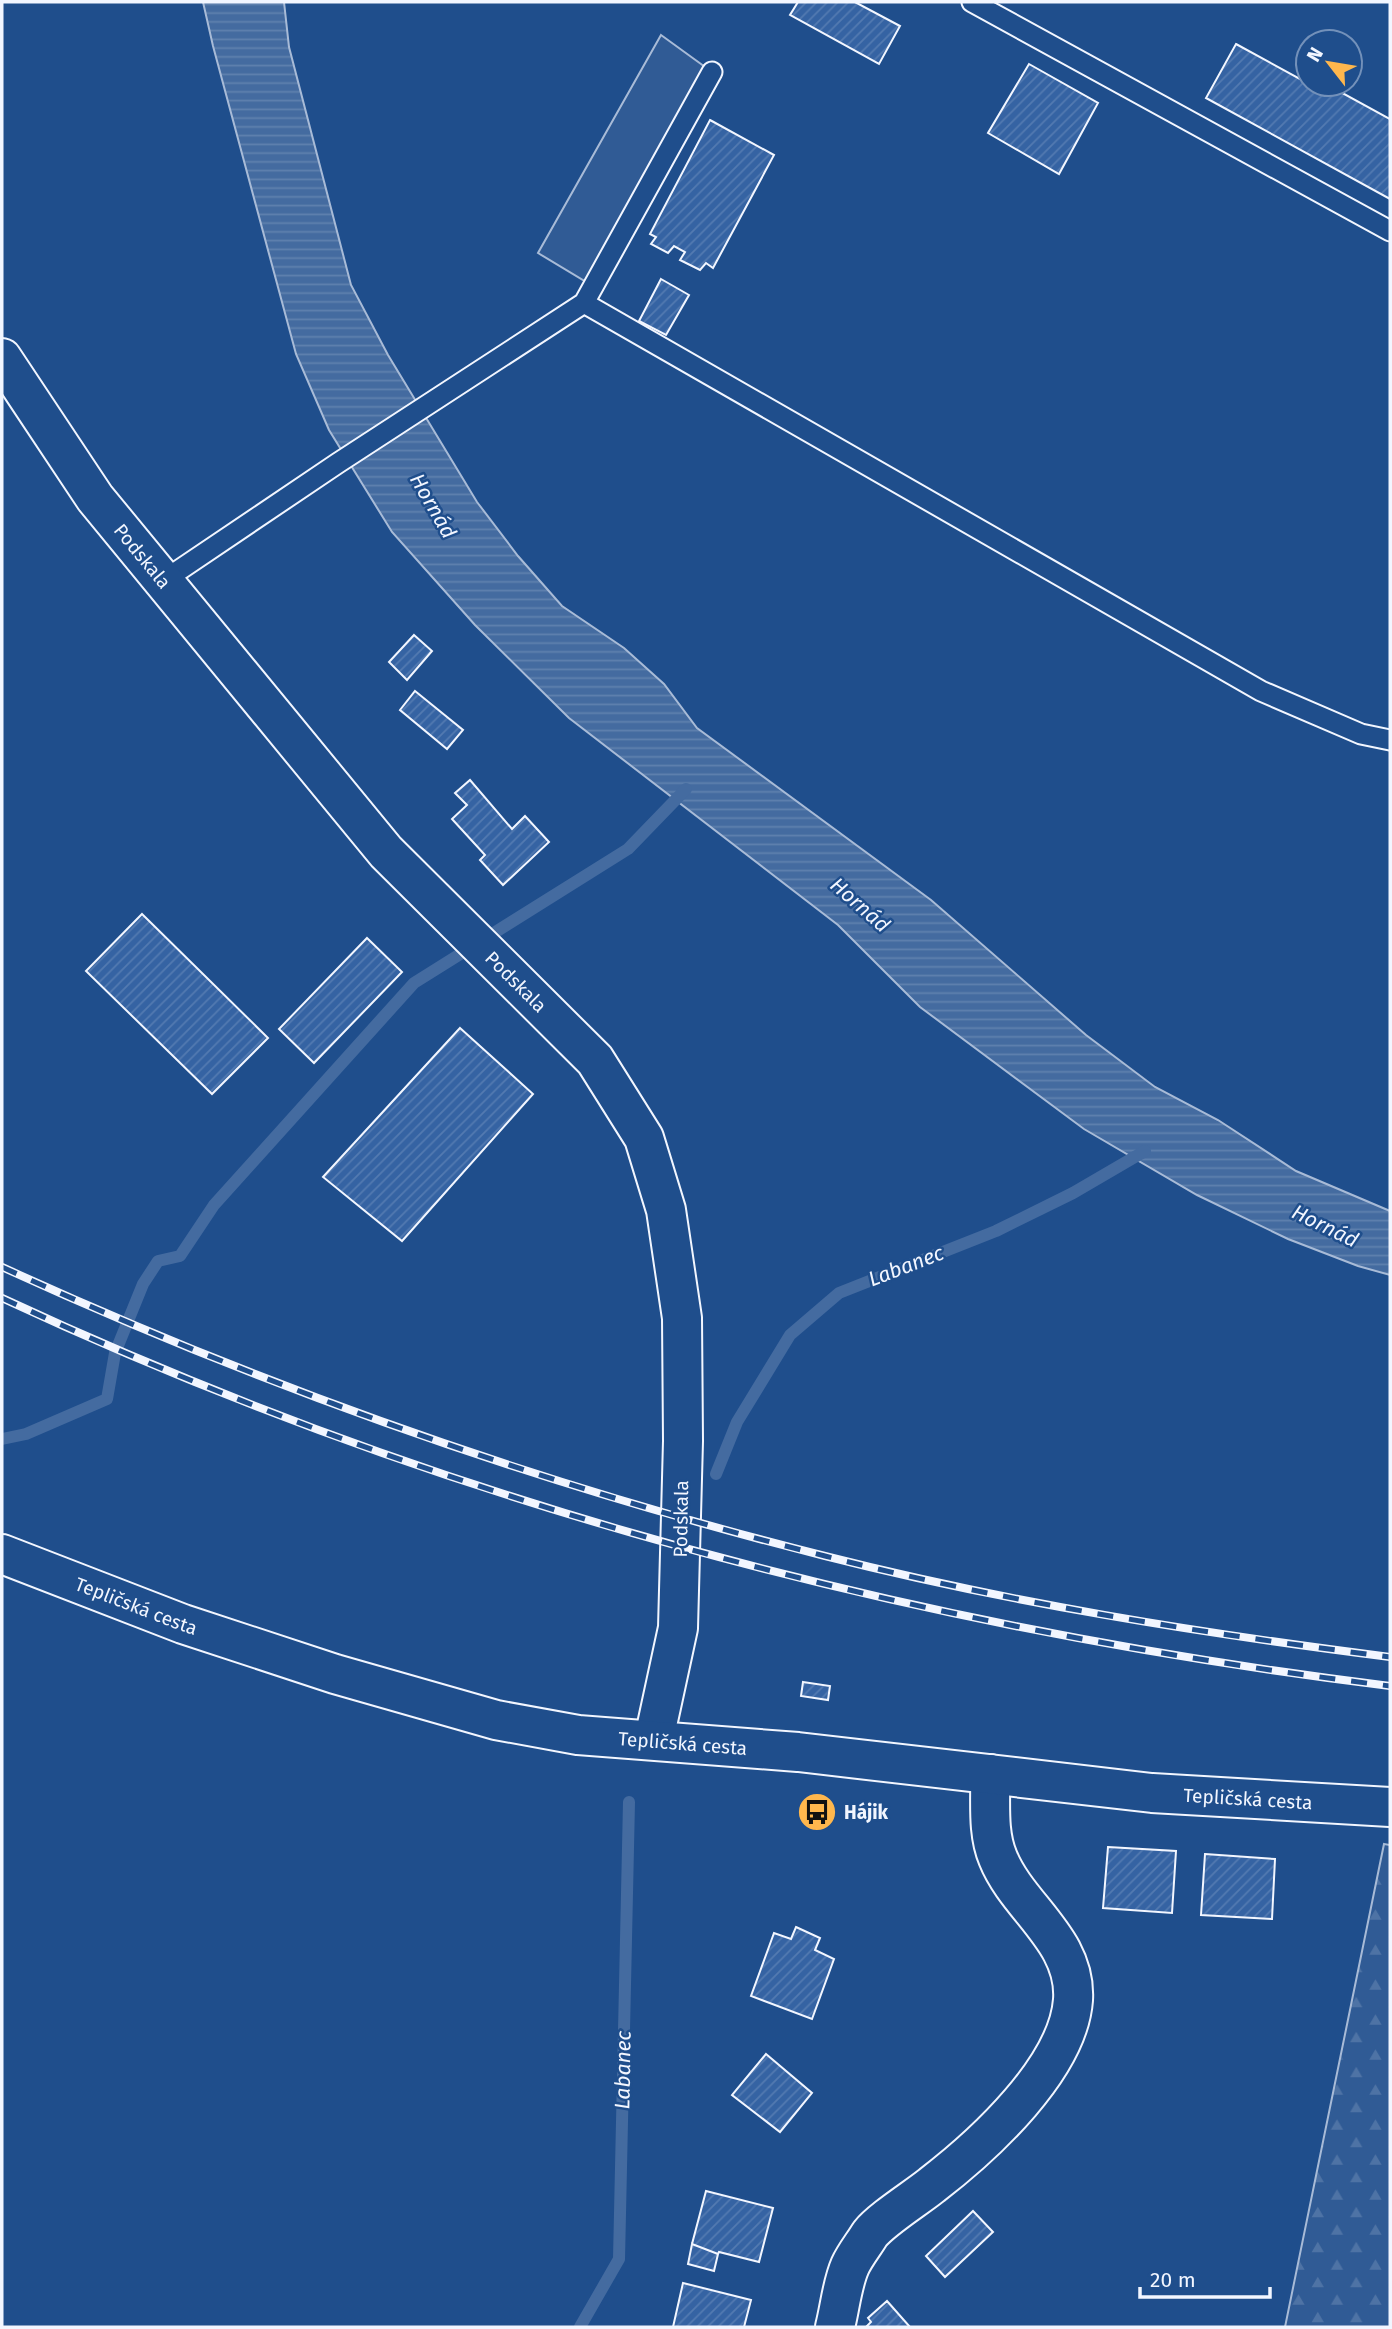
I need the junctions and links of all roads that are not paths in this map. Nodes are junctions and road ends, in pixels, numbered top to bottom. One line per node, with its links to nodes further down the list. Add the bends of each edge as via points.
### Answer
1 (972, 2): 3 (lane)
2 (712, 72): 4 (lane)
3 (1390, 231)
4 (584, 303): 6 (lane); 7 (lane, via 1261,691 1361,734)
5 (2, 358): 6 (street, Podskala, via 95,498)
6 (163, 581): 9 (street, Podskala, via 386,852 595,1060 644,1138 666,1210 682,1318 678,1628)
7 (1390, 740)
8 (2, 1554): 9 (street, Tepličská cesta, via 183,1624 418,1699 578,1735)
9 (654, 1739): 10 (street, Tepličská cesta)
10 (990, 1774): 11 (street, Tepličská cesta, via 1152,1793); 12 (street, via 992,1837 998,1859 1062,1948 1073,1998 1069,2023 1032,2090 961,2163 873,2231 850,2266)
11 (1390, 1807)
12 (835, 2327)

